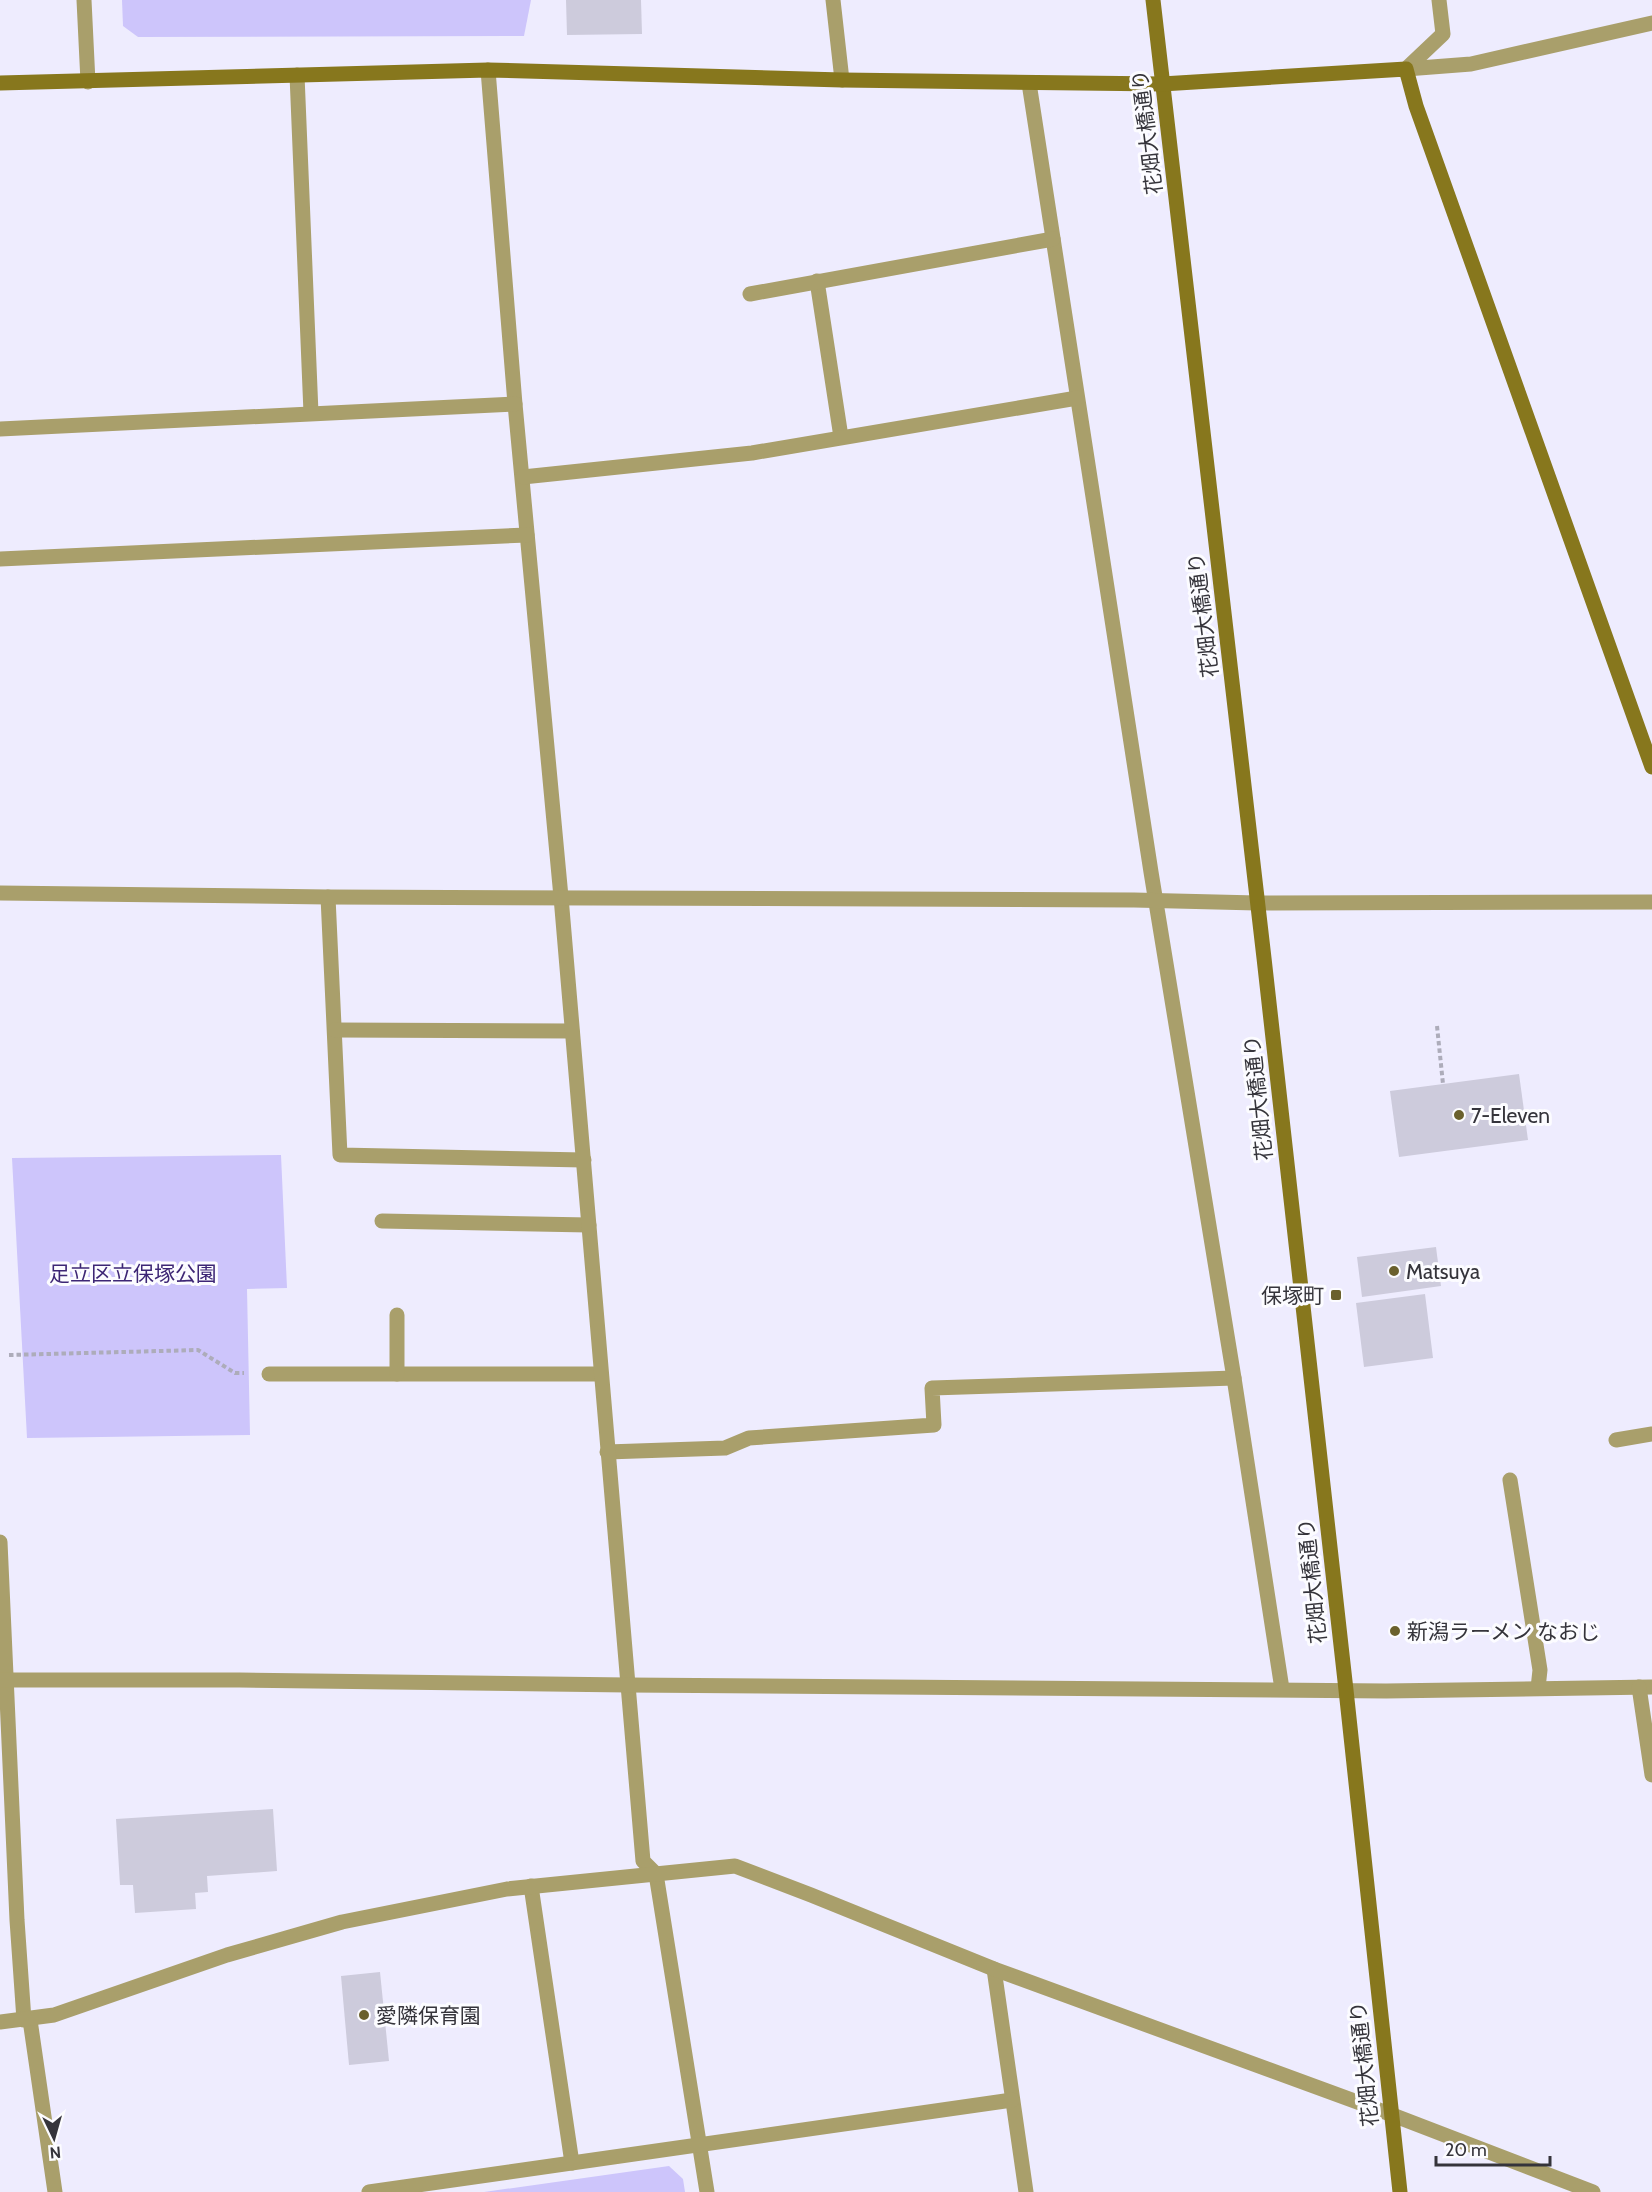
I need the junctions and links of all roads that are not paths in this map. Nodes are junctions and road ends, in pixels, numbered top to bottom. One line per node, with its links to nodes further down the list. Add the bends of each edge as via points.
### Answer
1 (84, 0): 10 (street)
2 (833, 0): 9 (street)
3 (1153, 0): 13 (street, 花畑大橋通り)
4 (1439, 0): 6 (street, via 1443,34)
5 (1652, 23): 6 (street, via 1471,64)
6 (1406, 69): 13 (street); 25 (street)
7 (488, 70): 8 (street); 9 (street); 18 (street)
8 (297, 75): 10 (street); 19 (street)
9 (842, 80): 12 (street)
10 (88, 82): 11 (street)
11 (0, 83)
12 (1029, 83): 13 (street); 14 (street)
13 (1162, 84): 31 (street, 花畑大橋通り)
14 (1053, 239): 15 (street); 17 (street)
15 (817, 281): 16 (street); 21 (street)
16 (750, 294)
17 (1077, 398): 21 (street); 29 (street)
18 (515, 404): 19 (street); 22 (street)
19 (311, 413): 20 (street)
20 (0, 429)
21 (841, 437): 22 (street, via 752,453)
22 (523, 477): 23 (street)
23 (527, 535): 24 (street); 28 (street)
24 (0, 559)
25 (1651, 760)
26 (0, 893): 27 (street)
27 (328, 897): 28 (street); 32 (street)
28 (561, 897): 29 (street); 33 (street)
29 (1156, 901): 31 (street); 41 (street)
30 (1652, 902): 31 (street)
31 (1257, 903): 52 (street, 花畑大橋通り)
32 (335, 1030): 33 (street); 34 (street, via 340,1155)
33 (572, 1031): 34 (street)
34 (584, 1160): 36 (street)
35 (382, 1221): 36 (street)
36 (589, 1225): 40 (street)
37 (397, 1315): 39 (street)
38 (269, 1374): 39 (street)
39 (397, 1374): 40 (street)
40 (601, 1374): 44 (street)
41 (1234, 1378): 44 (street, via 932,1388 934,1425 749,1438 725,1448); 51 (street)
42 (1652, 1434): 43 (street)
43 (1616, 1440)
44 (608, 1452): 48 (street)
45 (1510, 1480): 50 (street, via 1540,1670)
46 (0, 1542): 47 (street)
47 (3, 1680): 48 (street); 57 (street)
48 (628, 1685): 51 (street); 54 (street, via 643,1861)
49 (1646, 1687): 50 (street); 53 (street)
50 (1538, 1688): 52 (street)
51 (1282, 1689): 52 (street)
52 (1346, 1690): 60 (street, 花畑大橋通り)
53 (1652, 1775)
54 (656, 1874): 55 (street); 56 (street, via 735,1866); 61 (street)
55 (531, 1886): 57 (street, via 342,1922 227,1955 54,2015); 62 (street)
56 (994, 1969): 59 (street); 60 (street)
57 (27, 2020): 58 (street); 63 (street)
58 (0, 2022)
59 (1012, 2100): 61 (street); 66 (street)
60 (1390, 2114): 67 (street, 花畑大橋通り); 68 (street)
61 (700, 2145): 62 (street); 65 (street)
62 (572, 2163): 64 (street)
63 (55, 2192)
64 (369, 2192)
65 (707, 2192)
66 (1026, 2192)
67 (1400, 2192)
68 (1593, 2192)

